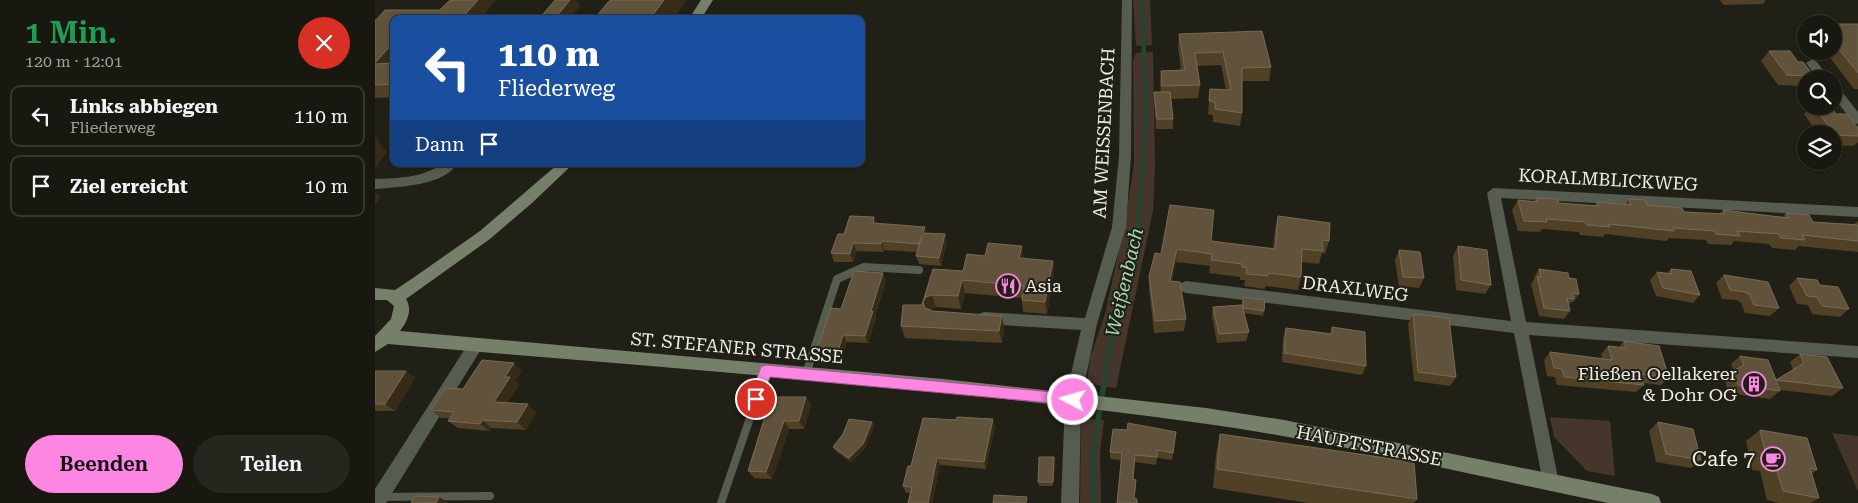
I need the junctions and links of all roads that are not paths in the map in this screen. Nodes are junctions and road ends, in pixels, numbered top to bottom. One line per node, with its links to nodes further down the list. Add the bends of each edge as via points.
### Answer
1 (707, 0): 3 (main road)
2 (1127, 0): 17 (street, AM WEISSENBACH, via 1125,156 1119,227)
3 (698, 15)
4 (1812, 63): 5 (street)
5 (1818, 70)
6 (1842, 100): 7 (street)
7 (1858, 120)
8 (446, 167): 10 (street, via 418,182)
9 (563, 167): 15 (main road, via 435,272)
10 (375, 184)
11 (1858, 212): 18 (street, KORALMBLICKWEG, via 1493,193)
12 (919, 270): 23 (lane, via 864,267 837,279)
13 (1186, 287): 18 (street, DRAXLWEG)
14 (375, 294): 15 (main road)
15 (397, 297): 19 (main road, via 403,305 401,317)
16 (965, 317): 17 (street)
17 (1090, 324): 24 (street, AM WEISSENBACH)
18 (1520, 328): 21 (street); 25 (street, KORALMBLICKWEG)
19 (381, 341): 20 (main road, ST. STEFANER STRASSE)
20 (475, 346): 22 (main road, ST. STEFANER STRASSE); 27 (street)
21 (1858, 352)
22 (766, 371): 23 (main road, ST. STEFANER STRASSE); 28 (lane)
23 (806, 374): 24 (main road, ST. STEFANER STRASSE)
24 (1079, 400): 25 (main road, HAUPTSTRASSE, via 1283,428); 29 (street, AM WEISSENBACH)
25 (1551, 482): 30 (main road, HAUPTSTRASSE)
26 (490, 496): 27 (lane)
27 (378, 500)
28 (721, 503)
29 (1070, 503)
30 (1651, 503)

